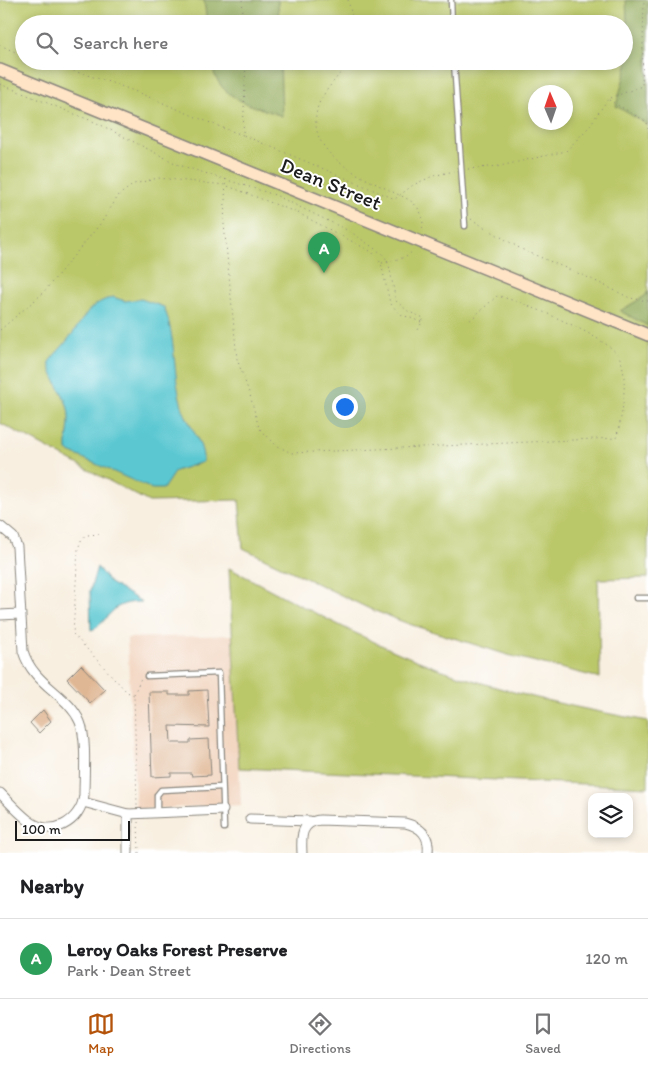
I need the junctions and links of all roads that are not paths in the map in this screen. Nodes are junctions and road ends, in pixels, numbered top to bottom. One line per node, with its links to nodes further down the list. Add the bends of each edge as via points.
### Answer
1 (451, 0): 2 (lane)
2 (452, 15)
3 (0, 70): 6 (street, Dean Street)
4 (455, 70): 5 (lane)
5 (465, 226)
6 (648, 335)
7 (0, 526): 10 (street, via 13,537 17,548)
8 (636, 598): 9 (lane)
9 (648, 598)
10 (20, 614): 11 (street); 15 (street, via 26,663 72,710 82,728)
11 (0, 615)
12 (147, 676): 13 (lane, via 219,673)
13 (222, 787): 16 (lane); 17 (lane, via 160,790)
14 (0, 793): 15 (street, via 28,821 41,828 67,825)
15 (83, 802): 18 (street)
16 (223, 810): 17 (street); 21 (lane)
17 (157, 813): 18 (street)
18 (128, 814): 22 (street)
19 (250, 819): 20 (street)
20 (310, 821): 23 (street, via 304,827); 24 (street, via 414,825 428,840)
21 (224, 828)
22 (128, 853)
23 (302, 853)
24 (428, 853)

